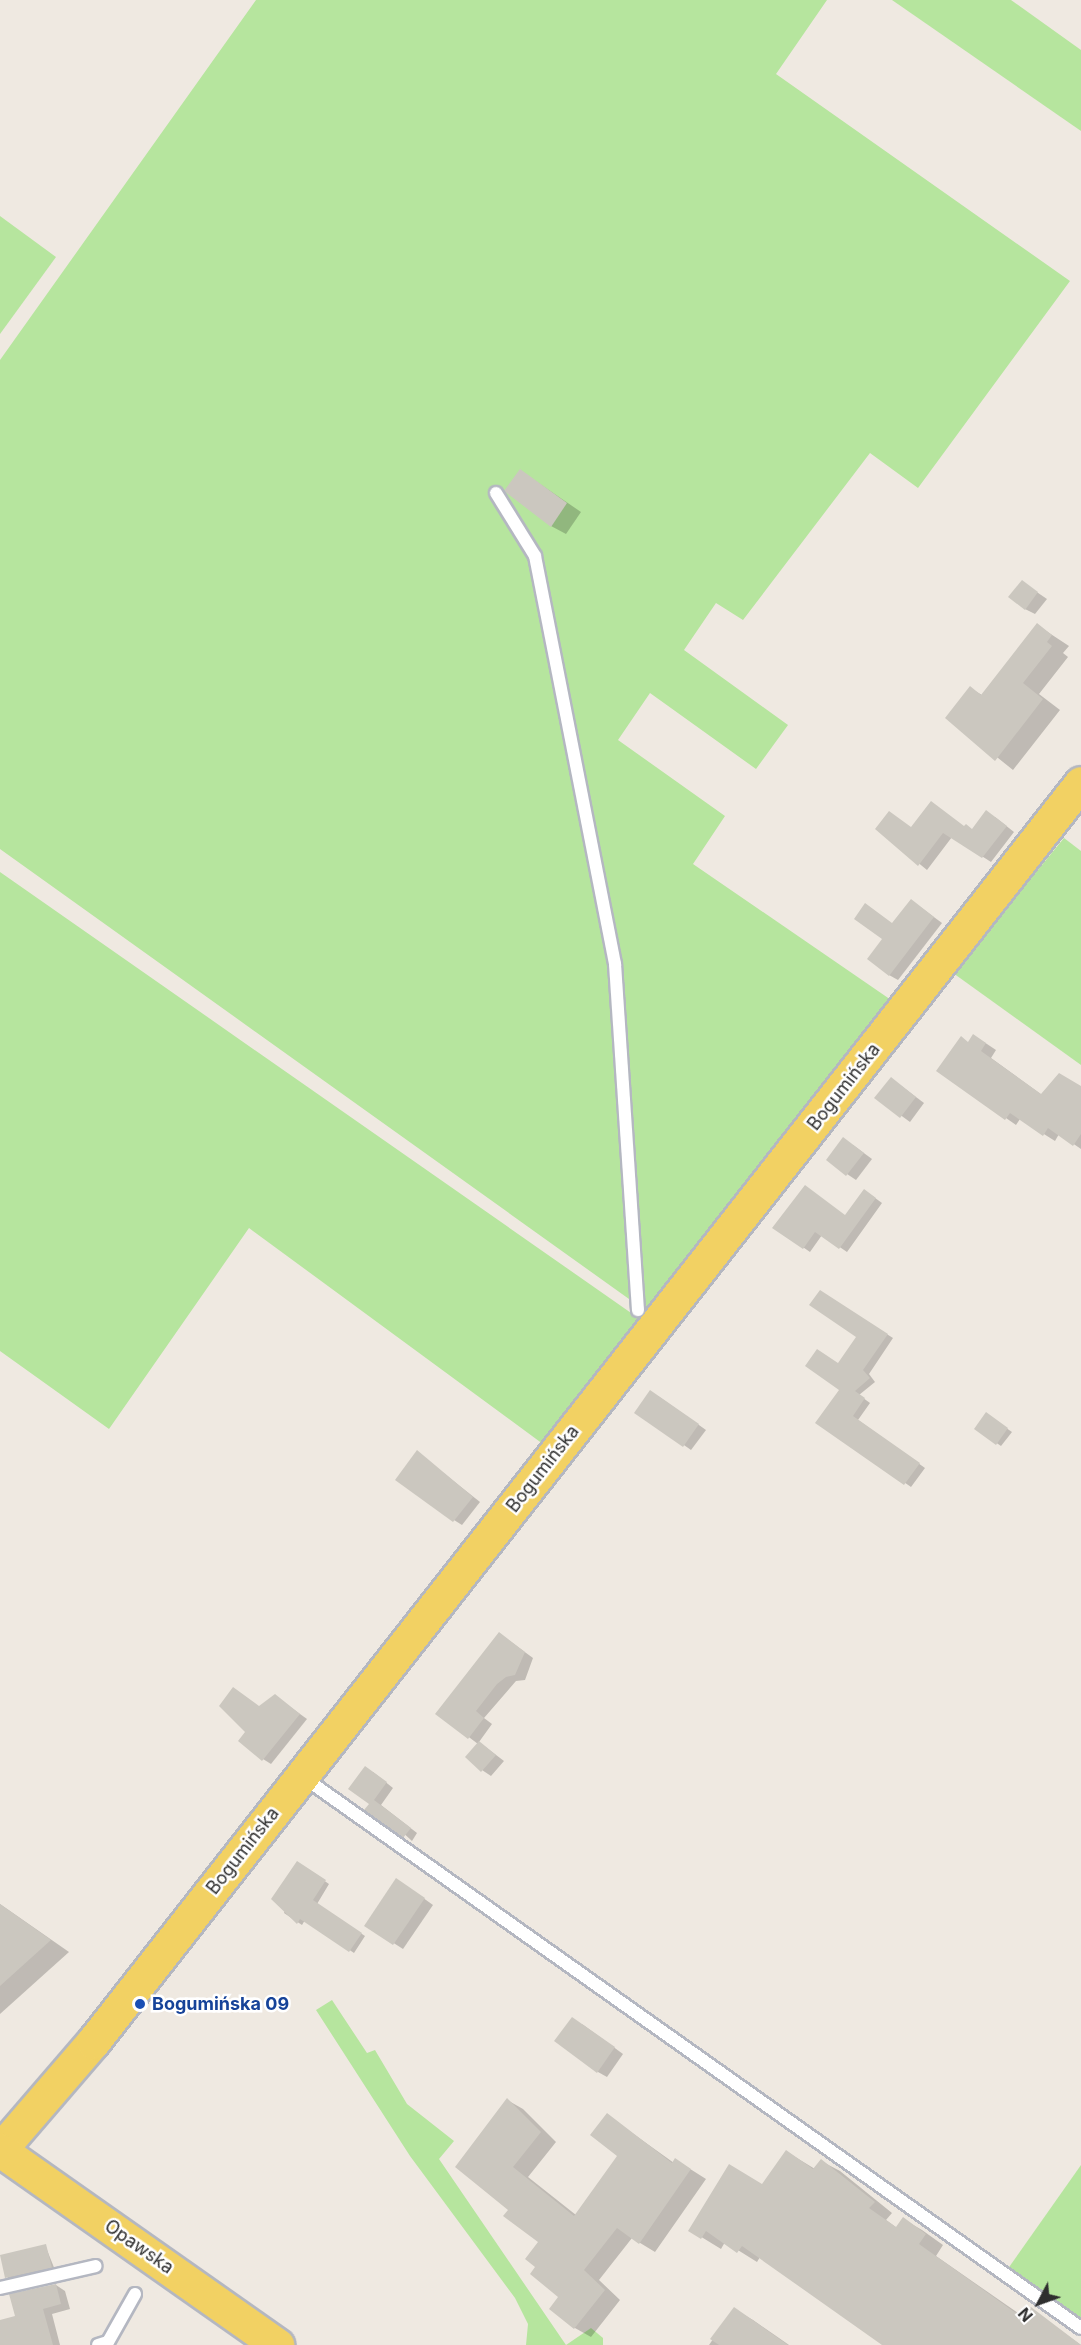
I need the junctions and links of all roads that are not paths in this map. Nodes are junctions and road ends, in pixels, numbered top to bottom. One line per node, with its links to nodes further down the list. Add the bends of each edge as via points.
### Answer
1 (496, 493): 3 (lane, via 535,556 615,964)
2 (1081, 783): 4 (main road, Bogumińska)
3 (638, 1310)
4 (302, 1776): 5 (main road, Bogumińska, via 87,2049); 9 (lane)
5 (0, 2150): 11 (main road, Opawska)
6 (96, 2266): 7 (lane)
7 (0, 2288)
8 (135, 2294): 10 (lane, via 108,2342)
9 (1081, 2328)
10 (98, 2345)
11 (277, 2345)

